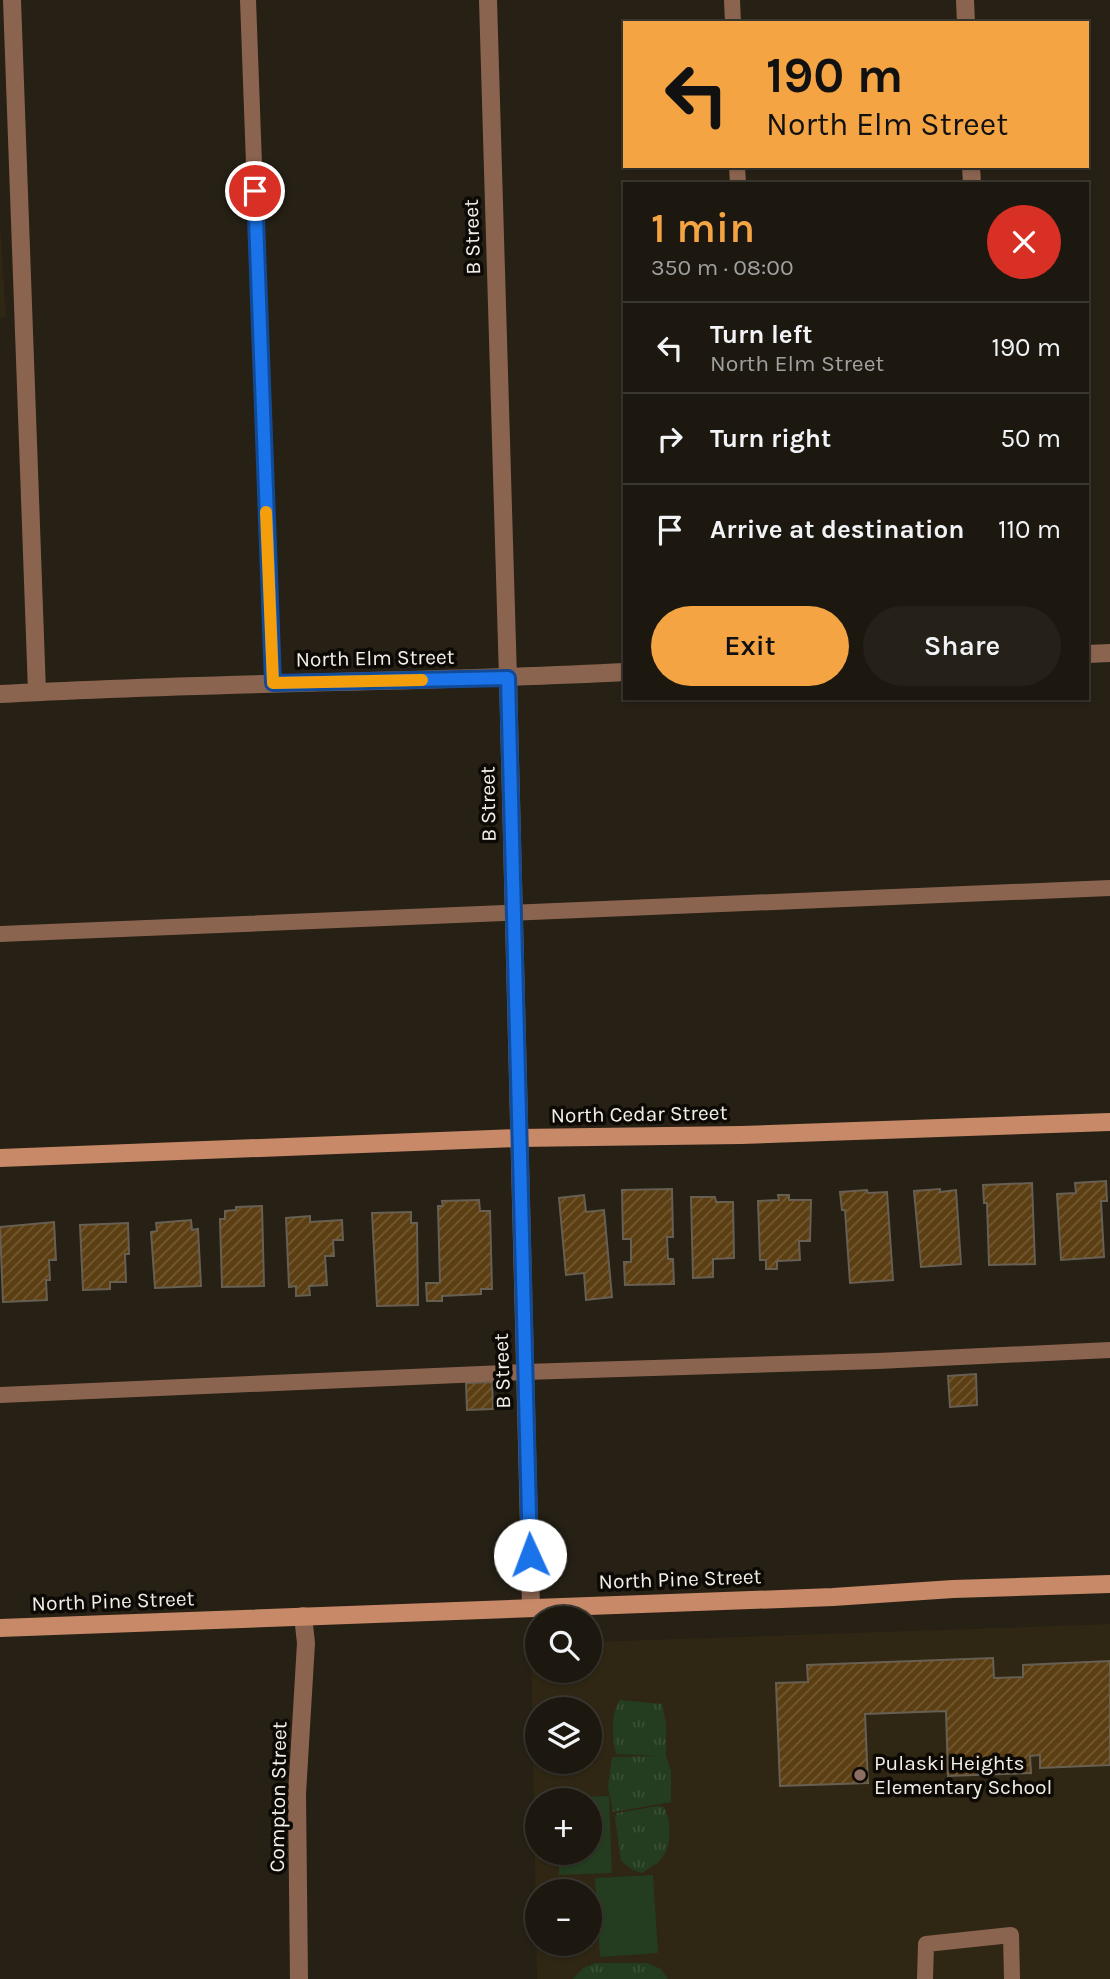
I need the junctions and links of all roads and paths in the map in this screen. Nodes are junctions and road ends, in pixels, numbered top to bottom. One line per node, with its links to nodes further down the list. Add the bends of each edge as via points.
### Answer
1 (12, 0): 13 (street)
2 (248, 0): 12 (lane)
3 (488, 0): 11 (street, B Street)
4 (732, 0): 6 (lane)
5 (965, 0): 7 (street)
6 (733, 21)
7 (966, 21)
8 (1110, 653): 9 (street)
9 (1089, 654)
10 (623, 672): 11 (street, North Elm Street)
11 (508, 678): 12 (street, North Elm Street); 16 (street, B Street)
12 (273, 683): 13 (street, North Elm Street)
13 (37, 692): 14 (street, North Elm Street)
14 (0, 694)
15 (1110, 888): 16 (lane)
16 (513, 912): 17 (lane); 19 (street, B Street)
17 (0, 934)
18 (1110, 1122): 19 (street, North Cedar Street)
19 (518, 1138): 20 (street, North Cedar Street); 22 (street, B Street)
20 (0, 1158)
21 (1110, 1350): 22 (lane)
22 (525, 1372): 23 (lane); 25 (street, B Street)
23 (0, 1395)
24 (1110, 1584): 26 (street, North Pine Street)
25 (531, 1606)
26 (561, 1606)
27 (525, 1607): 28 (street, North Pine Street)
28 (303, 1616): 29 (street, North Pine Street); 30 (street, Compton Street, via 306,1643 297,1794)
29 (0, 1628)
30 (299, 1979)
31 (925, 1979): 32 (lane, via 926,1944 1011,1936)
32 (1012, 1979)

